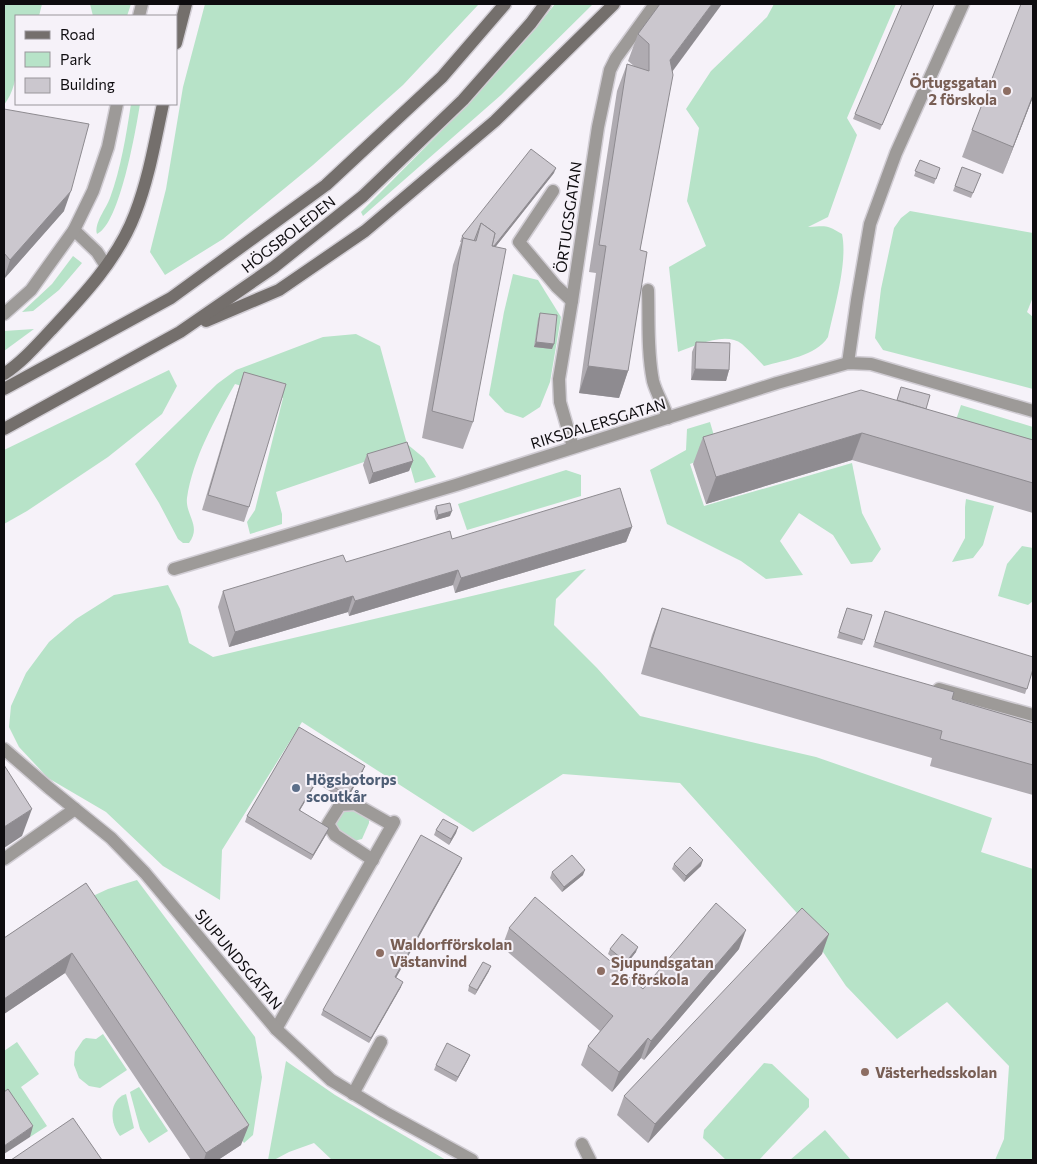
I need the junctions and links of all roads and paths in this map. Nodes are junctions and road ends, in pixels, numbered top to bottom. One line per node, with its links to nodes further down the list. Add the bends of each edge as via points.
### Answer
1 (186, 4): 7 (main road)
2 (505, 4): 19 (main road, HÖGSBOLEDEN, via 442,77 326,185 171,298)
3 (545, 4): 16 (main road, HÖGSBOLEDEN, via 463,100 363,196 274,267)
4 (614, 4): 16 (main road, via 495,121 365,231 280,290)
5 (655, 4): 14 (street, ÖRTUGSGATAN, via 610,70 598,127)
6 (963, 4): 17 (street, via 896,153 870,224)
7 (178, 35)
8 (117, 105): 11 (street, via 108,147 93,191)
9 (163, 105): 12 (main road, via 144,189 134,216)
10 (553, 191): 14 (street, via 519,242)
11 (74, 230): 12 (street, via 97,252); 15 (street, via 32,290)
12 (106, 266): 18 (main road, via 19,364)
13 (648, 290): 21 (street, via 649,348 654,382)
14 (572, 301): 23 (street, ÖRTUGSGATAN, via 559,379 560,402)
15 (4, 314)
16 (180, 332): 22 (main road, HÖGSBOLEDEN)
17 (848, 363): 20 (street, RIKSDALERSGATAN, via 871,364); 21 (street, RIKSDALERSGATAN)
18 (4, 374)
19 (4, 389)
20 (1033, 411)
21 (668, 418): 23 (street, RIKSDALERSGATAN)
22 (4, 429)
23 (572, 447): 24 (street, RIKSDALERSGATAN)
24 (174, 569)
25 (930, 686): 26 (street)
26 (1033, 716)
27 (4, 749): 28 (street, SJUPUNDSGATAN)
28 (75, 809): 29 (street); 31 (street, SJUPUNDSGATAN, via 111,838 145,873)
29 (4, 859)
30 (373, 860): 30 (street, via 394,824 355,804 340,805 328,824 335,835); 31 (street)
31 (276, 1029): 33 (street, SJUPUNDSGATAN, via 331,1080)
32 (381, 1042): 33 (street)
33 (353, 1094): 35 (street, SJUPUNDSGATAN)
34 (582, 1144): 36 (street)
35 (472, 1160)
36 (590, 1160)

